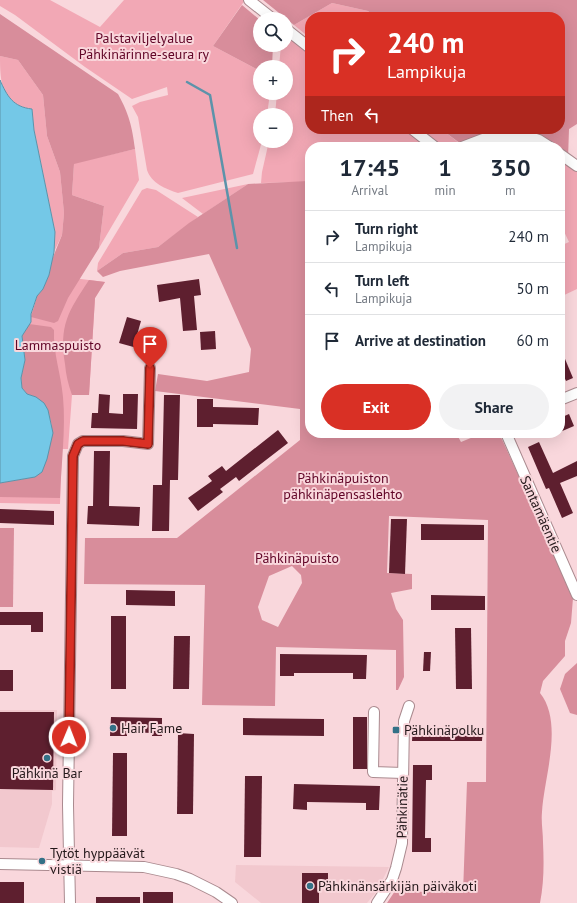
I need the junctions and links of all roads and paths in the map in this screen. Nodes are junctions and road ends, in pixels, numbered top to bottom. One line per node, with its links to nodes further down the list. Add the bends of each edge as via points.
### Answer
1 (249, 0): 2 (street)
2 (265, 12)
3 (293, 35): 4 (street)
4 (305, 44)
5 (418, 134): 6 (street)
6 (429, 142)
7 (475, 142): 8 (street, via 508,137 530,137)
8 (542, 142)
9 (565, 158): 10 (street)
10 (577, 166)
11 (150, 368): 20 (street, via 148,444 83,441 78,444 73,456)
12 (577, 393): 13 (street)
13 (565, 398)
14 (508, 438): 15 (street, Santamäentie)
15 (577, 595)
16 (409, 706): 18 (street, Pähkinätie, via 404,721)
17 (374, 712): 18 (street, via 373,772)
18 (403, 773): 23 (street, Pähkinätie, via 400,856 392,880)
19 (0, 864): 20 (street)
20 (68, 865): 21 (street); 22 (street, via 144,867 161,870 216,892)
21 (70, 903)
22 (232, 903)
23 (378, 903)

